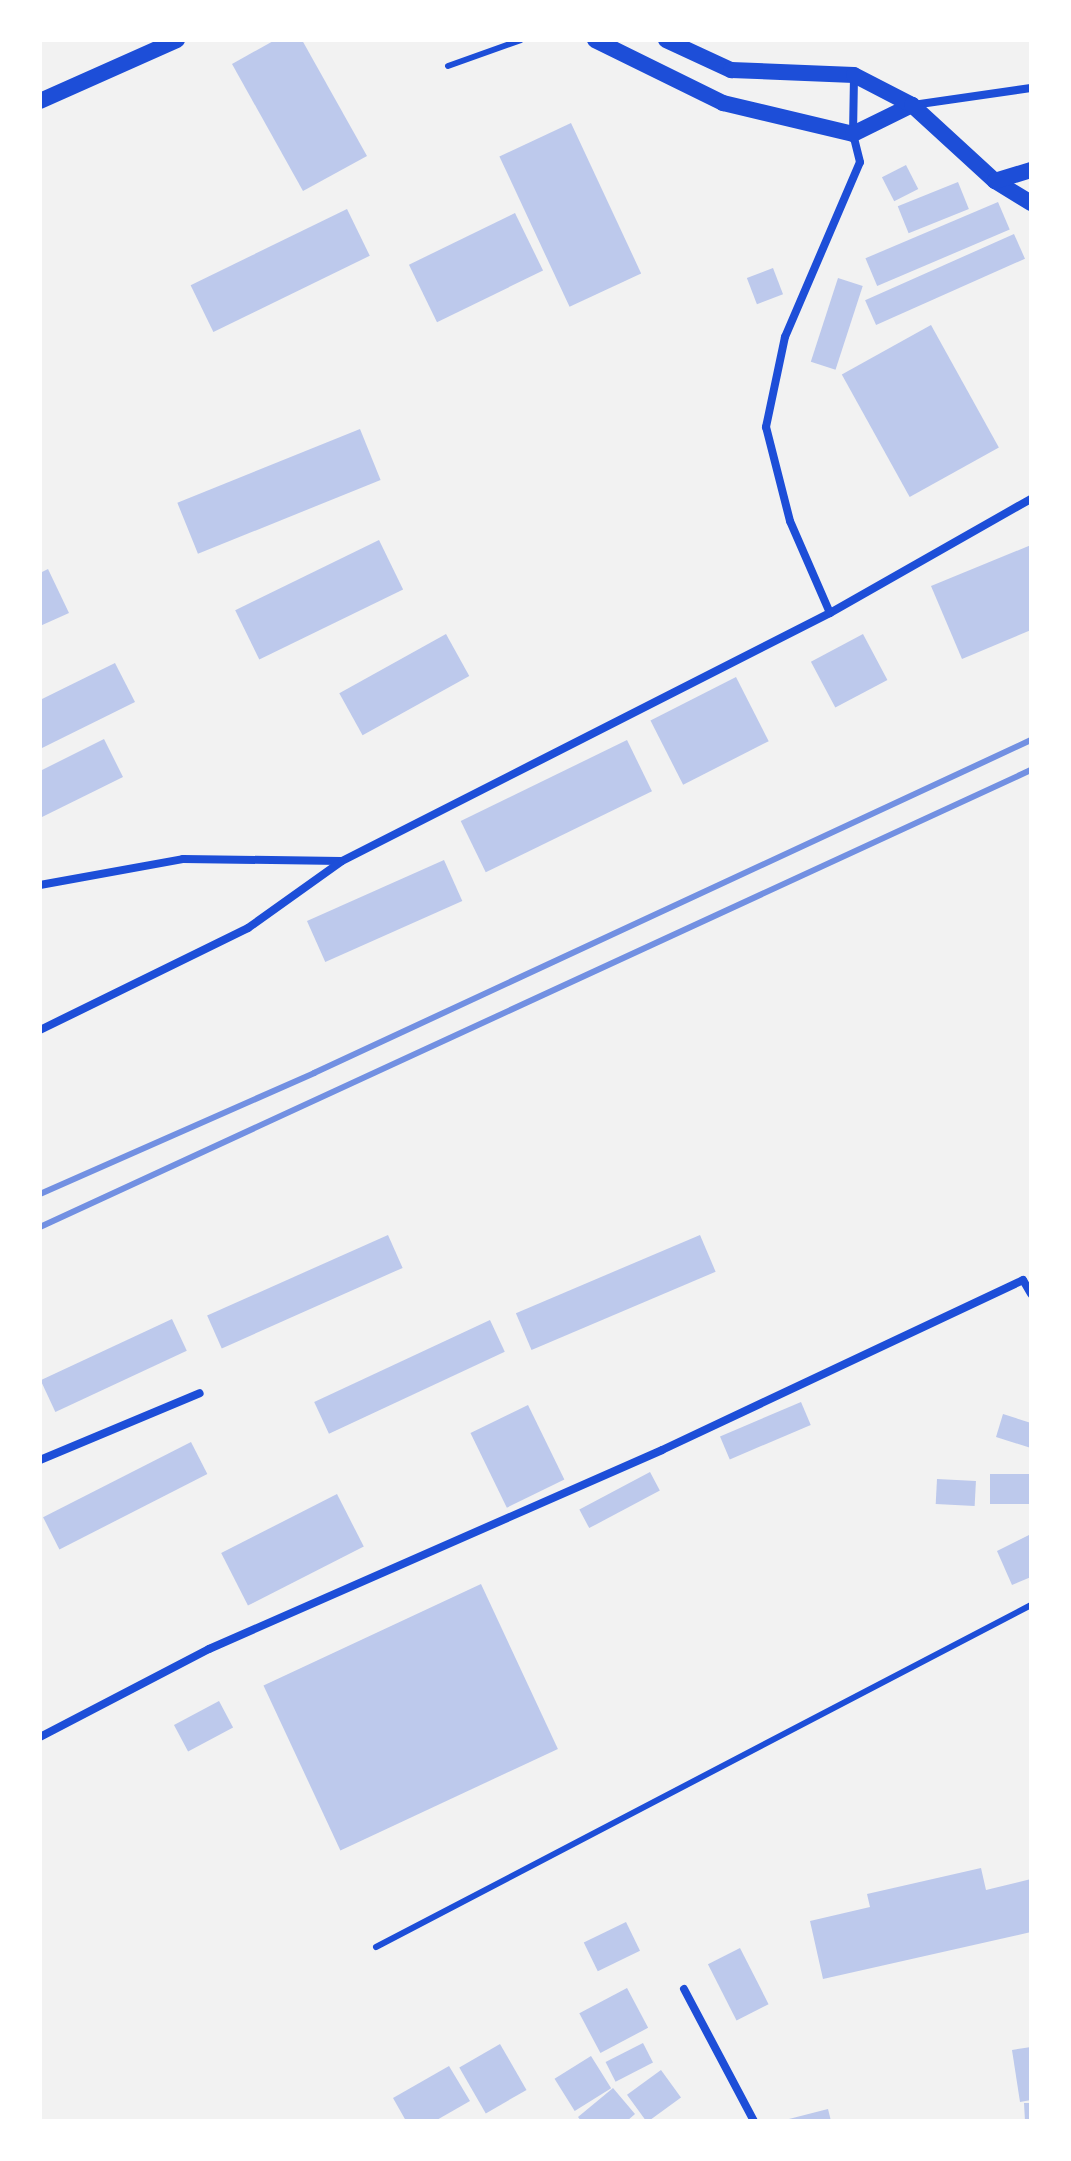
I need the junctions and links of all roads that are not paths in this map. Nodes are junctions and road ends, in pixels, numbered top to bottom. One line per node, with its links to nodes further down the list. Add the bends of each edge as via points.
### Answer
1 (177, 40): 8 (main road)
2 (521, 40): 5 (lane)
3 (595, 40): 10 (main road, via 723,103)
4 (666, 40): 6 (main road, via 731,70)
5 (448, 66)
6 (854, 75): 9 (main road); 10 (street)
7 (1031, 88): 9 (street)
8 (40, 101)
9 (912, 105): 10 (main road); 12 (main road)
10 (853, 134): 15 (street, via 860,162 785,337 766,427 790,521)
11 (1031, 170): 12 (main road)
12 (995, 181): 13 (main road)
13 (1031, 203)
14 (1031, 499): 15 (street)
15 (830, 613): 16 (street)
16 (342, 861): 17 (street, via 183,859); 18 (street, via 248,928)
17 (40, 885)
18 (40, 1030)
19 (1031, 1294): 23 (street, via 1023,1280 662,1450 209,1649)
20 (200, 1393): 21 (street)
21 (40, 1460)
22 (1031, 1605): 24 (lane)
23 (40, 1737)
24 (376, 1947)
25 (684, 1989): 26 (street)
26 (754, 2121)

